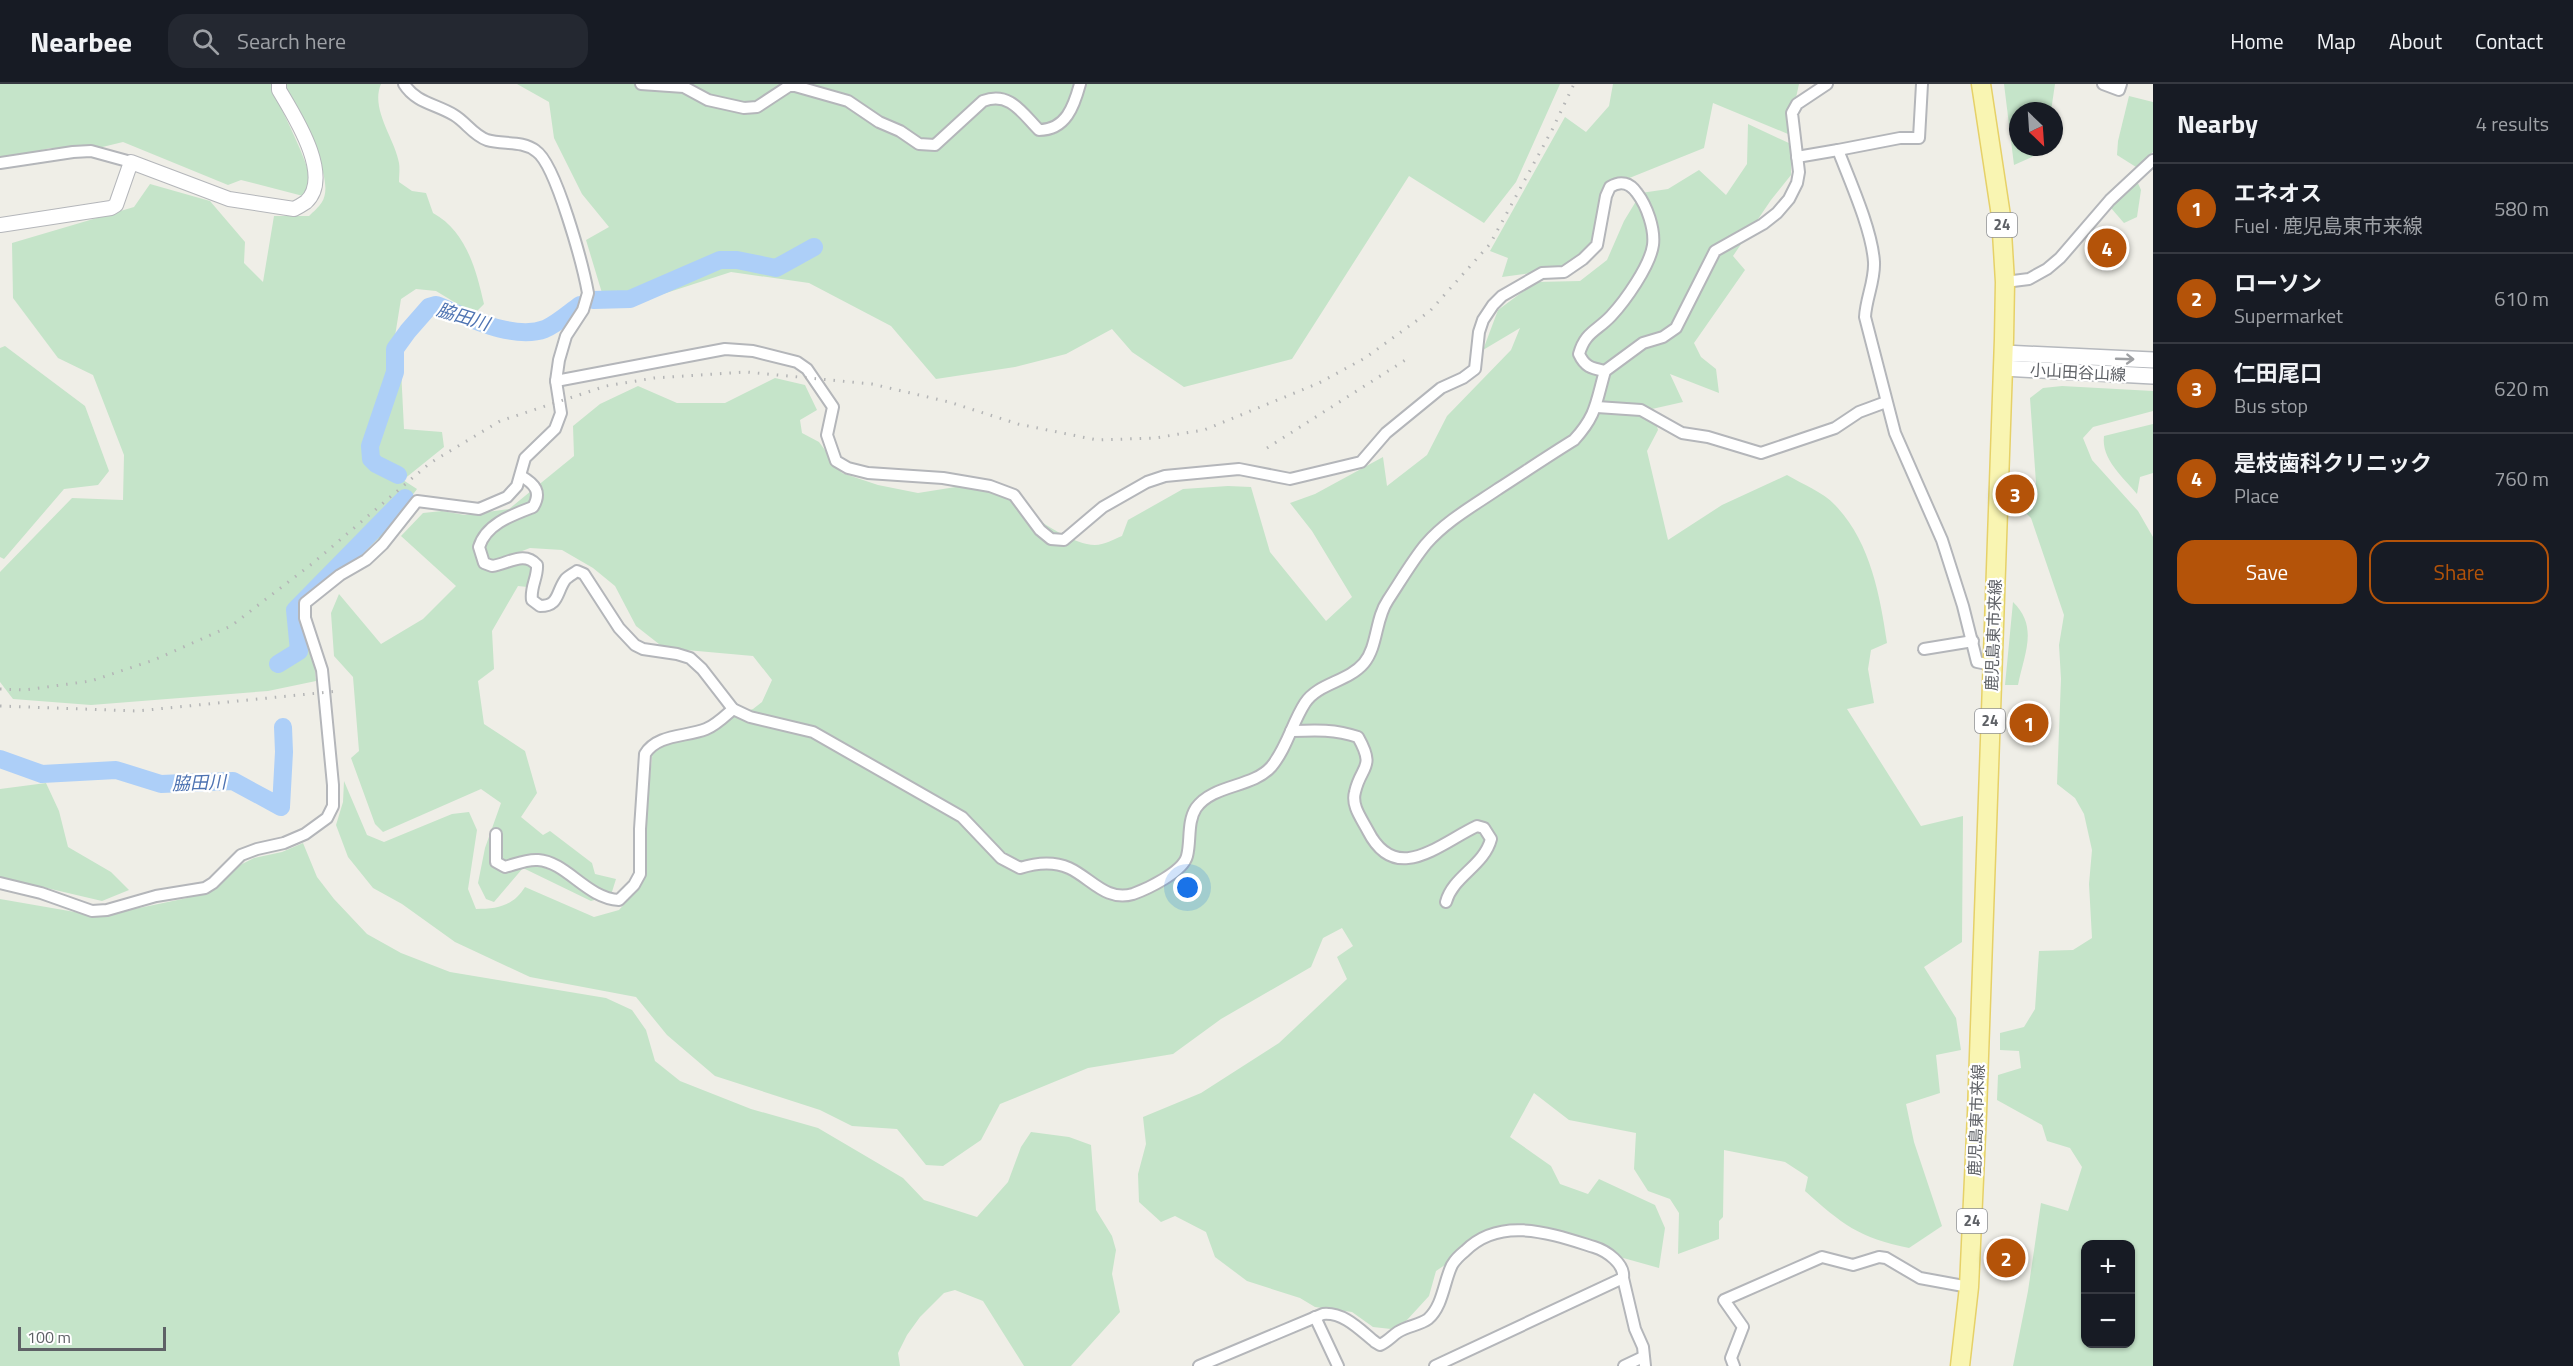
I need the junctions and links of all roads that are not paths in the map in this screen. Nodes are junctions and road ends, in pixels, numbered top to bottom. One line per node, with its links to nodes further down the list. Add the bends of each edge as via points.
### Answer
1 (279, 84): 13 (street, via 306,138 314,168 315,187 307,201 294,209 229,199)
2 (404, 84): 21 (street, via 420,100 454,115 477,135 537,151 552,173 588,293 583,310 566,336)
3 (641, 84): 4 (street, via 684,87 708,100 744,108 757,107 795,86 848,101 926,146 935,145 983,101 993,97 1008,100 1039,130 1046,130 1069,116)
4 (1080, 84)
5 (1827, 84): 11 (street, via 1797,104 1792,113)
6 (1922, 84): 10 (street, via 1919,138)
7 (1981, 84): 16 (main road, 鹿児島東市来線 / 24, via 1993,147)
8 (2103, 84): 9 (street, via 2119,90)
9 (2121, 84)
10 (1838, 150): 11 (street); 22 (street, via 1862,214 1874,261 1865,317)
11 (1797, 157): 19 (street, via 1797,183 1789,199 1778,213 1715,251 1676,328 1643,343)
12 (2153, 160): 16 (street, via 2047,269 2029,279)
13 (131, 162): 14 (street, via 91,151); 15 (street, via 116,205 111,208)
14 (0, 163)
15 (0, 225)
16 (2005, 282): 18 (main road, 鹿児島東市来線 / 24)
17 (2153, 360): 18 (main road, 小山田谷山線, one-way to 17)
18 (2003, 361): 20 (main road, 小山田谷山線); 27 (main road, 鹿児島東市来線 / 24)
19 (1605, 371): 21 (street, via 1583,363 1579,354 1581,344 1619,307 1653,245 1641,198 1633,186 1623,183 1610,187 1606,196 1597,245 1564,272 1542,273 1502,296 1483,320 1475,369 1441,388 1394,427 1361,462 1290,479 1239,469 1165,476 1103,507 1064,540 1051,539 1040,530 1014,495 990,486 868,473 836,461 827,435 833,407 807,369 797,362 753,351 725,349); 23 (street)
20 (2153, 376)
21 (556, 381): 24 (street, via 561,413 555,429 525,458)
22 (1886, 402): 23 (street, via 1858,412 1835,428 1761,453 1682,433 1641,410); 25 (street, via 1895,433 1942,540)
23 (1597, 407): 29 (street, via 1574,440 1467,509 1425,545 1383,607 1365,663 1312,694)
24 (521, 476): 28 (street, via 536,486 537,501 484,536 479,547 484,563 492,566 524,557 532,559 538,573 532,600 540,606 556,600 565,579 577,572 584,574 619,628 635,645 643,650 690,658); 31 (street, via 507,496 479,509 417,501 366,560 305,603 305,618 322,670 333,785 333,806 320,825 285,843 241,855 205,888 107,910 92,911)
25 (1972, 641): 26 (street); 27 (street, via 1977,662)
26 (1924, 649)
27 (1992, 666): 34 (main road, 鹿児島東市来線 / 24)
28 (733, 709): 29 (street, via 813,732 962,817 1001,858 1020,868 1037,863 1067,867 1106,894 1117,896 1152,886 1183,866 1196,808 1220,791 1270,768); 30 (street, via 712,726 658,742 645,754 640,874 619,900 598,896 546,861 505,867 496,862)
29 (1292, 731): 32 (street, via 1322,729 1358,737 1367,760 1355,792 1355,806 1375,845 1386,855 1421,856 1477,826 1484,828 1491,839 1489,845 1482,858 1448,892)
30 (496, 834)
31 (0, 883)
32 (1446, 902)
33 (1623, 1278): 35 (street, via 1618,1262 1602,1250 1554,1235 1504,1230 1471,1245 1453,1263 1439,1302 1428,1319 1380,1345 1345,1318 1332,1313); 36 (street); 39 (street)
34 (1969, 1287): 41 (street, via 1920,1278 1886,1258 1853,1265 1822,1257 1724,1300 1743,1327 1731,1358); 42 (main road, 鹿児島東市来線 / 24)
35 (1315, 1317): 37 (street); 38 (street)
36 (1644, 1361): 40 (street)
37 (1199, 1366)
38 (1338, 1366)
39 (1435, 1366)
40 (1624, 1366)
41 (1734, 1366)
42 (1960, 1366)

